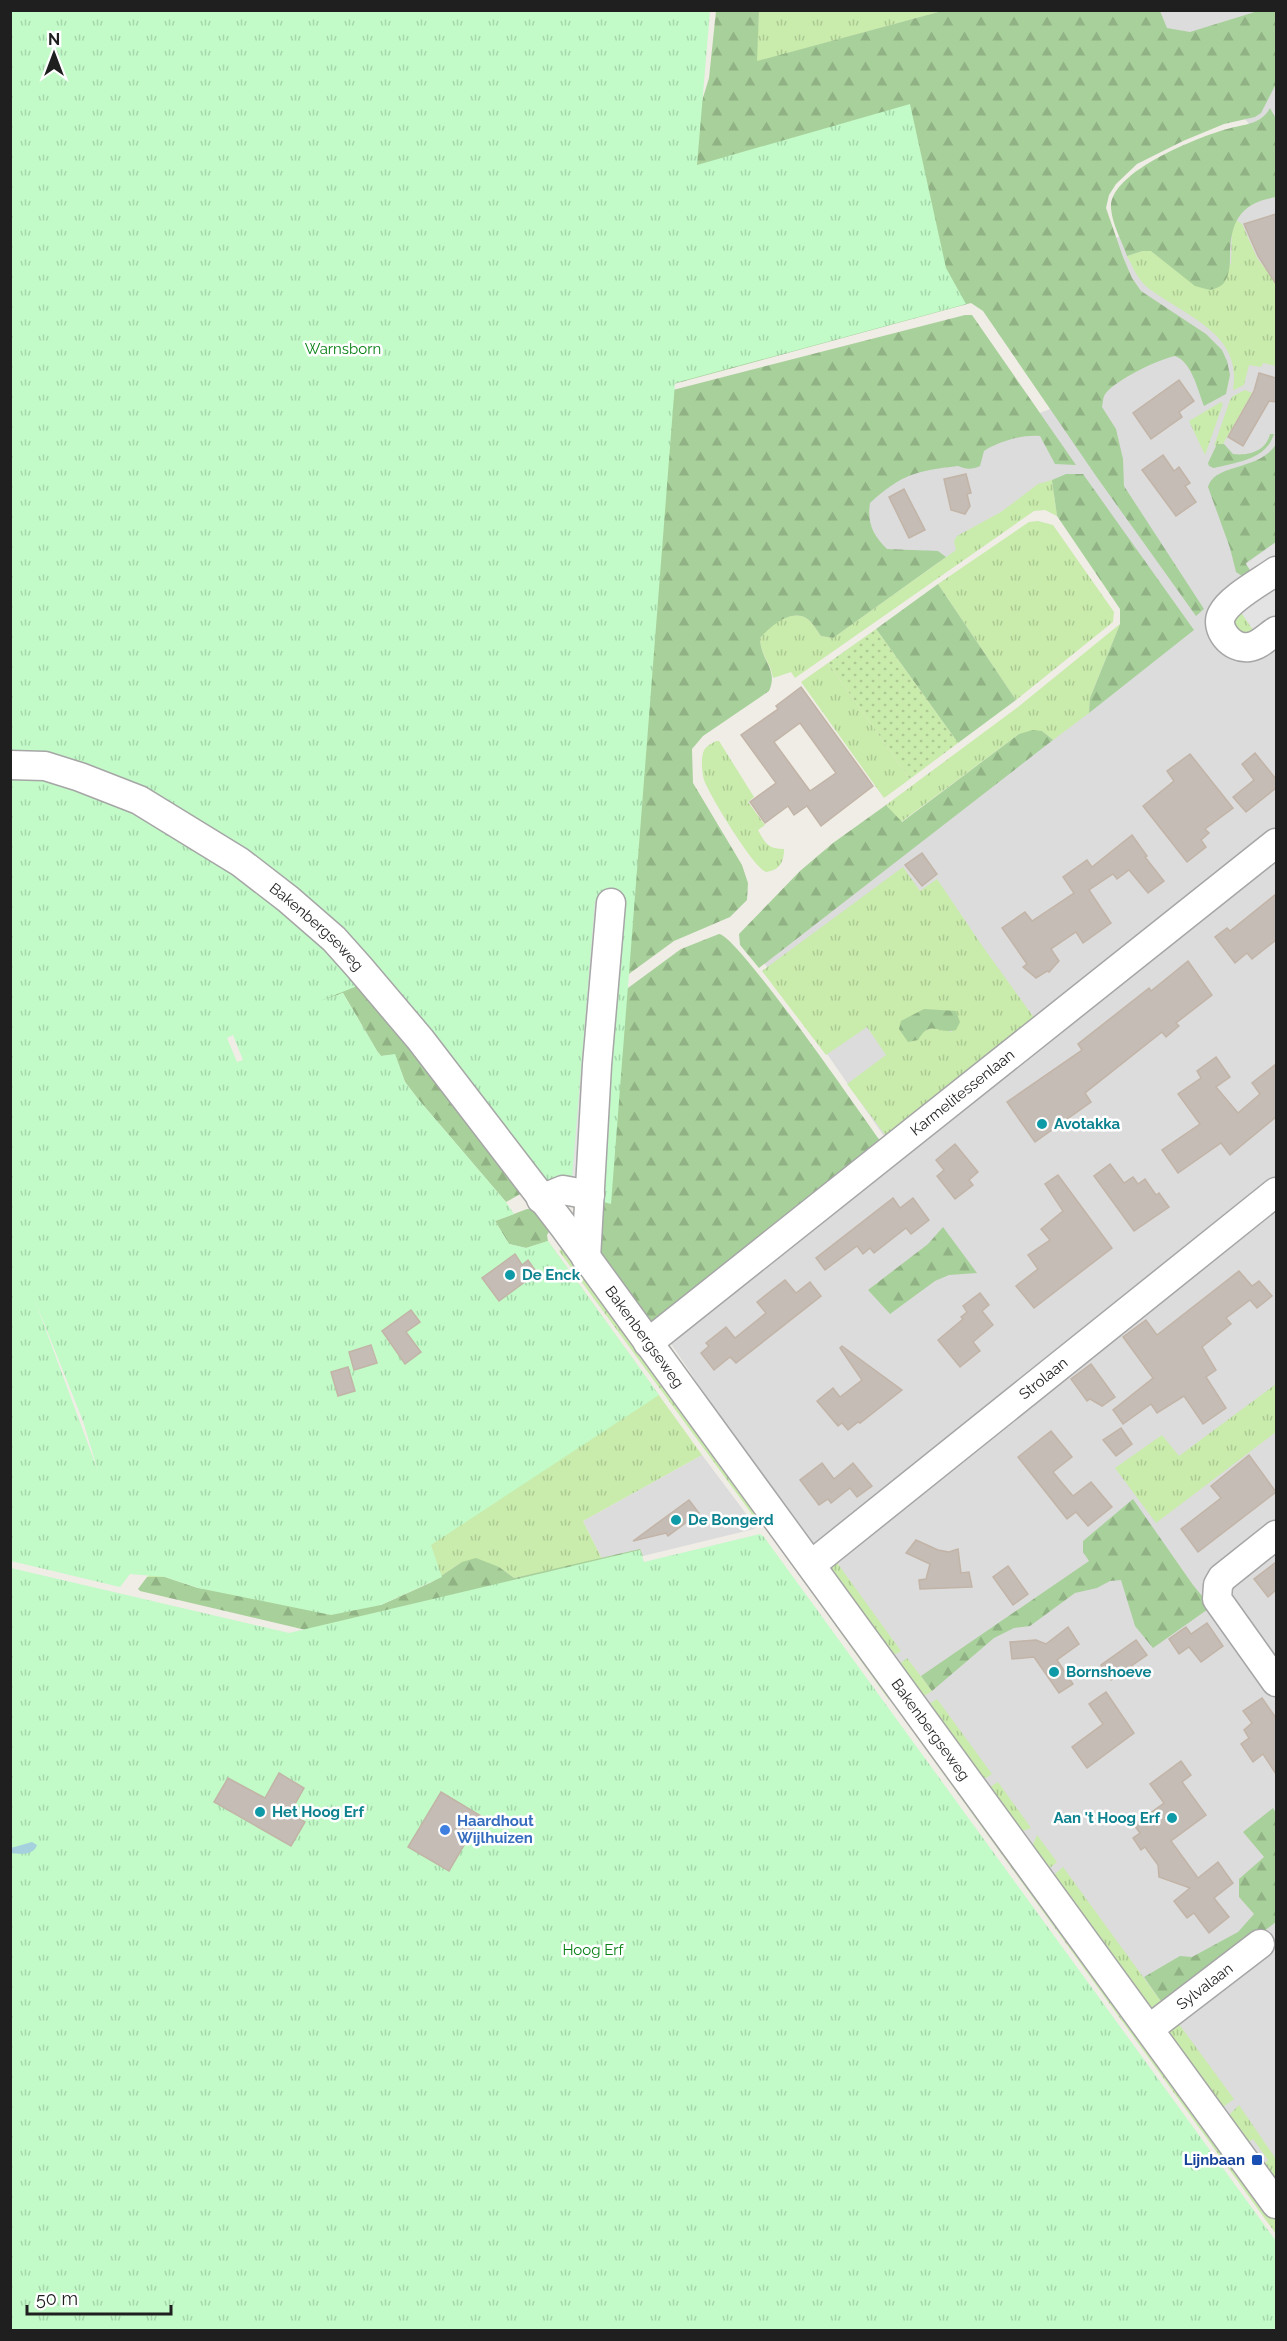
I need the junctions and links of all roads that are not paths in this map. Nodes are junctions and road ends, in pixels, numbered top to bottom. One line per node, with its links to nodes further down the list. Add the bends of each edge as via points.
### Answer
1 (1276, 571): 2 (street, via 1227,607 1220,619 1226,638 1233,644 1249,647)
2 (1276, 631)
3 (10, 765): 8 (street, Bakenbergseweg, via 45,766 139,800 231,856 288,899 334,939 420,1039)
4 (1276, 843): 10 (street, Karmelitessenlaan)
5 (611, 903): 7 (street)
6 (1276, 1192): 12 (street, Strolaan)
7 (590, 1196): 8 (street, via 563,1190); 9 (street)
8 (541, 1199): 9 (street, Bakenbergseweg)
9 (586, 1258): 10 (street, Bakenbergseweg)
10 (648, 1343): 12 (street, Bakenbergseweg)
11 (1276, 1535): 13 (street, via 1222,1578 1217,1591 1217,1599)
12 (811, 1565): 15 (street, Bakenbergseweg)
13 (1276, 1682)
14 (1260, 1944): 15 (street, Sylvalaan)
15 (1149, 2028): 16 (street, Bakenbergseweg)
16 (1276, 2204)

